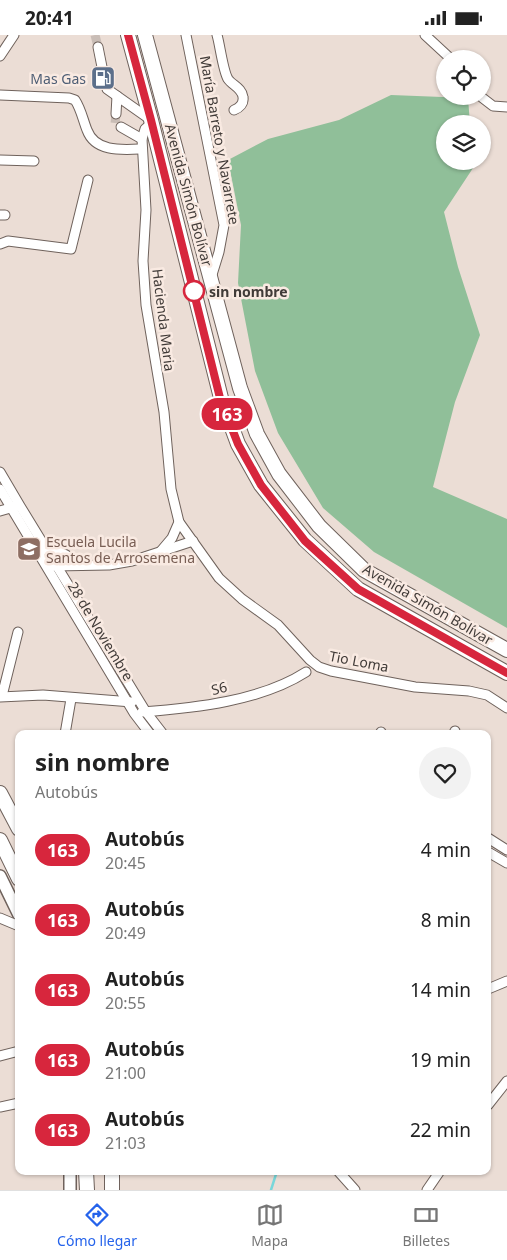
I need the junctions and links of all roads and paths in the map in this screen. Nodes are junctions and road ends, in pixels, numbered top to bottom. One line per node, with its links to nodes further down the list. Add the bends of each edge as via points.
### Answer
1 (14, 35): 7 (street)
2 (128, 35): 19 (highway, Avenida Simón Bolívar)
3 (145, 35): 27 (highway, Avenida Simón Bolívar)
4 (186, 35): 27 (street, María Barreto y Navarrete, via 224,225)
5 (217, 35): 16 (street, via 228,77 243,97 239,108)
6 (425, 35): 9 (street)
7 (4, 43): 10 (street)
8 (98, 47): 11 (street)
9 (441, 50)
10 (0, 56)
11 (102, 67)
12 (107, 89): 14 (street)
13 (0, 95): 22 (street, via 75,100 94,142 112,149)
14 (117, 96): 18 (street); 19 (street)
15 (491, 104): 17 (street)
16 (234, 110)
17 (506, 110)
18 (116, 114)
19 (152, 121): 21 (street, Hacienda Maria); 42 (highway, Avenida Simón Bolívar, via 220,398 238,444 261,485 305,541 358,589)
20 (121, 127): 21 (street)
21 (142, 139): 22 (street, Hacienda Maria)
22 (141, 149): 32 (street, Hacienda Maria, via 146,210 143,261 146,305 164,412 171,489)
23 (0, 160): 24 (street)
24 (34, 161)
25 (88, 180): 26 (street, via 71,249 8,241)
26 (0, 244)
27 (211, 278): 40 (highway, Avenida Simón Bolívar, via 240,389 257,434 279,474 318,527 364,570)
28 (0, 472): 30 (street)
29 (0, 489): 30 (street, 28 de Noviembre)
30 (15, 507): 31 (street); 34 (street, 28 de Noviembre)
31 (0, 511)
32 (180, 522): 33 (street, Hacienda Maria); 35 (street)
33 (193, 541): 35 (street); 47 (street, Tio Loma, via 219,578 278,625 319,667 415,687 469,691 487,695)
34 (42, 550): 36 (street, 28 de Noviembre); 37 (street, via 57,550); 38 (street)
35 (160, 551): 37 (street, via 132,561)
36 (45, 565): 38 (street); 45 (street, 28 de Noviembre)
37 (82, 565): 38 (street)
38 (57, 566): 46 (street)
39 (18, 632): 43 (street)
40 (507, 650)
41 (306, 672): 48 (street, S6, via 265,691 210,705)
42 (507, 673)
43 (1, 697): 44 (street, via 43,695)
44 (71, 699): 45 (street); 50 (street)
45 (128, 702): 46 (street); 49 (street, 28 de Noviembre)
46 (140, 702): 48 (street)
47 (507, 708)
48 (146, 712): 49 (street, S6); 52 (street)
49 (134, 713): 51 (street, 28 de Noviembre)
50 (66, 730)
51 (147, 730)
52 (160, 730)
53 (0, 793): 54 (highway)
54 (15, 821)
55 (0, 840): 60 (highway)
56 (491, 840): 57 (street)
57 (507, 850)
58 (491, 854): 59 (street)
59 (507, 863)
60 (15, 871)
61 (0, 877): 62 (street); 63 (main road)
62 (0, 893)
63 (15, 907)
64 (0, 918): 65 (street)
65 (15, 924)
66 (507, 981): 67 (street)
67 (491, 988)
68 (15, 1052): 69 (street)
69 (0, 1056)
70 (507, 1081): 71 (street)
71 (491, 1101)
72 (15, 1104): 73 (street)
73 (0, 1107)
74 (70, 1175): 79 (main road)
75 (86, 1175): 80 (highway)
76 (112, 1175): 81 (highway)
77 (342, 1175): 82 (street)
78 (437, 1175): 83 (street)
79 (70, 1190)
80 (87, 1190)
81 (112, 1190)
82 (355, 1190)
83 (426, 1190)

